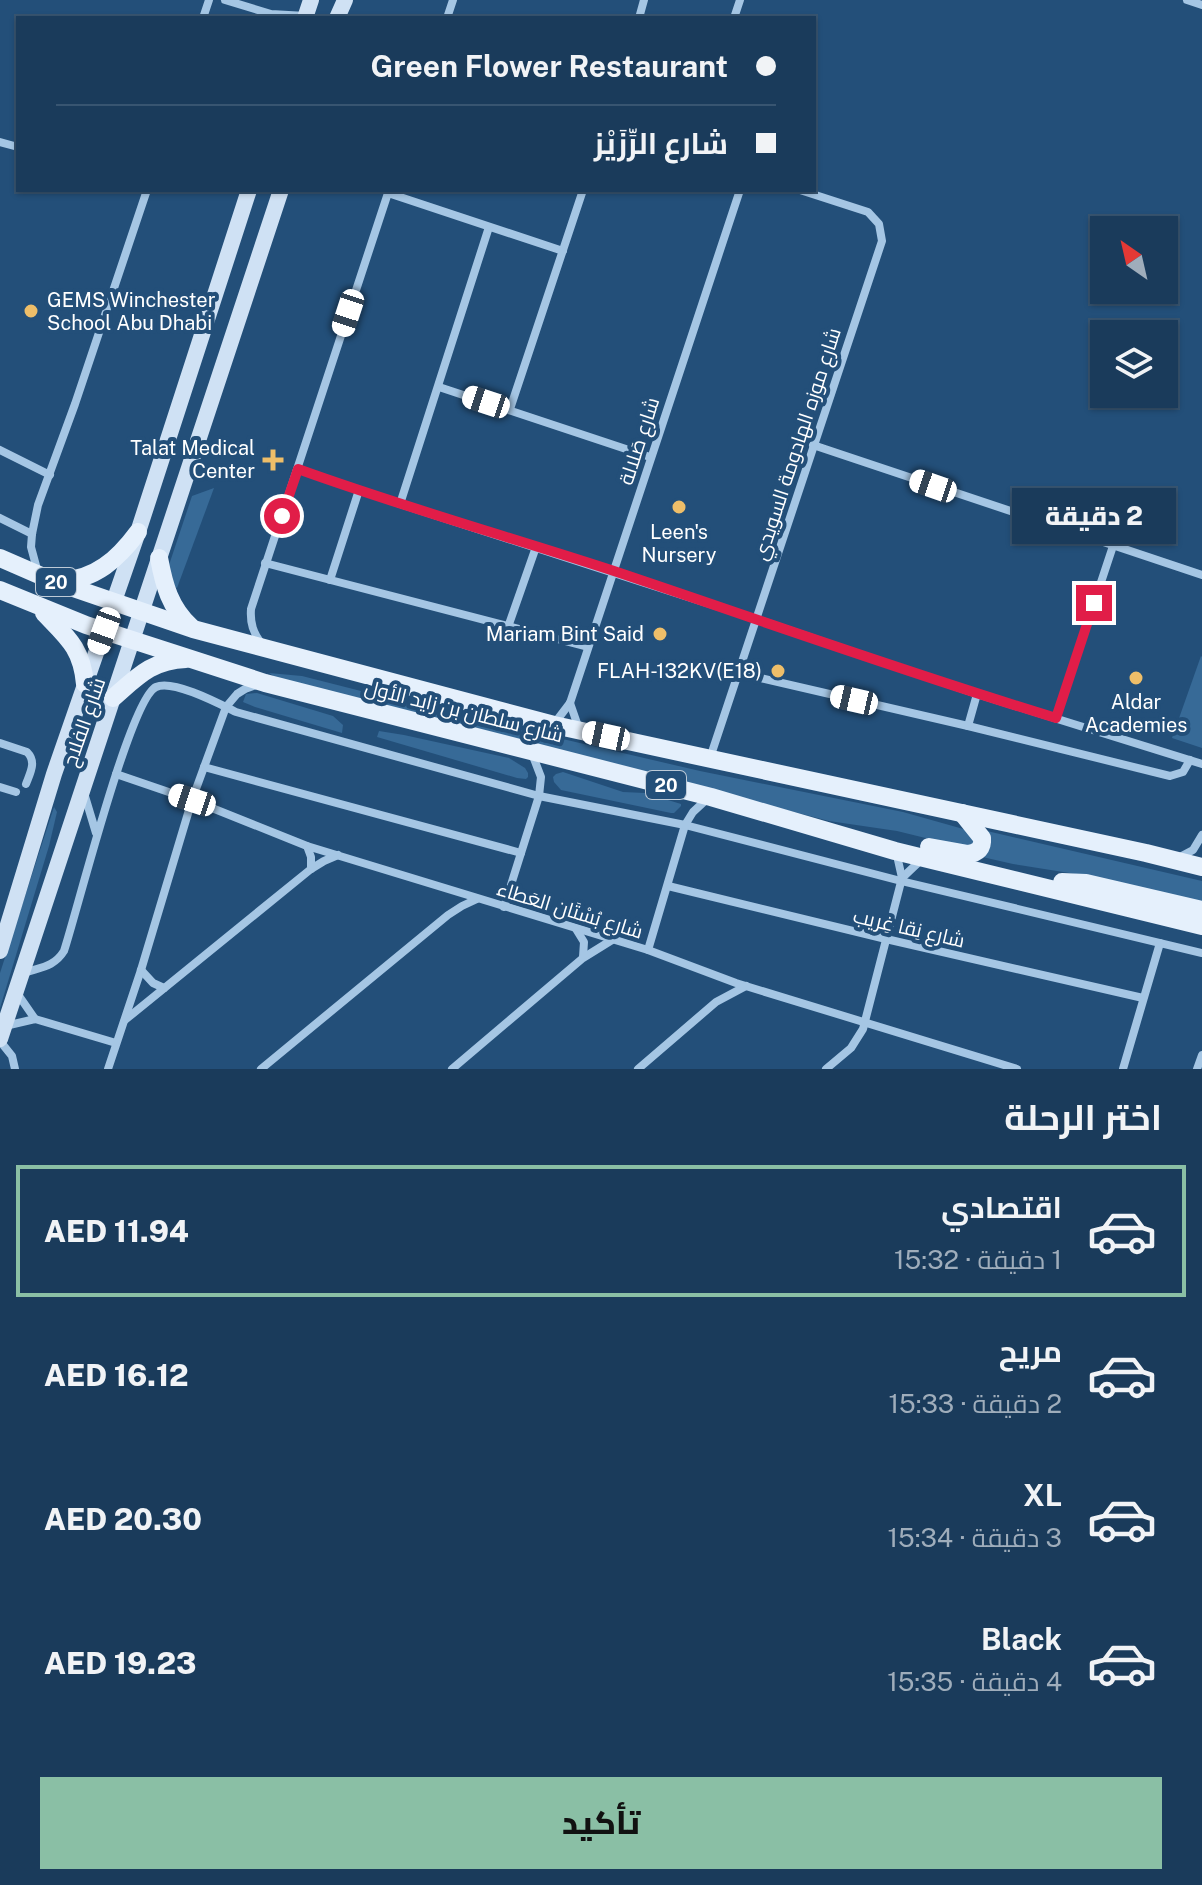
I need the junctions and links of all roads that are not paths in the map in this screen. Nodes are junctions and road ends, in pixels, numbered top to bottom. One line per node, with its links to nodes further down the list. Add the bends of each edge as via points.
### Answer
1 (225, 0): 4 (street)
2 (1187, 0): 3 (street)
3 (1202, 5)
4 (259, 11): 5 (street); 6 (street)
5 (307, 11)
6 (268, 16)
7 (146, 192): 22 (street)
8 (248, 192): 26 (main road, شارع الفلاح)
9 (280, 192): 31 (main road, شارع الفلاح)
10 (389, 192): 14 (street); 21 (street)
11 (582, 192): 15 (street)
12 (739, 192): 20 (street, شارع صَلالة)
13 (806, 192): 18 (street, شارع موزه الهادومة السويدي, via 868,212 882,232)
14 (489, 227): 15 (street); 16 (street)
15 (563, 251): 17 (street)
16 (439, 387): 17 (street); 24 (street)
17 (510, 409): 20 (street)
18 (813, 445): 28 (street); 41 (street, شارع موزه الهادومة السويدي)
19 (0, 450): 22 (street)
20 (650, 457): 33 (street, شارع صَلالة)
21 (298, 469): 23 (street); 32 (street)
22 (50, 475): 27 (street)
23 (359, 490): 24 (street); 36 (street)
24 (400, 504): 29 (street)
25 (0, 518): 27 (street)
26 (138, 532): 35 (main road, via 99,571 84,578); 38 (main road, شارع الفلاح)
27 (32, 534): 35 (street, via 31,547)
28 (1113, 546): 34 (street); 56 (street)
29 (536, 547): 33 (street); 42 (street)
30 (0, 558): 35 (main road, شارع سلطان بن زايد الأول / 20)
31 (159, 558): 40 (main road, شارع الفلاح); 43 (main road, via 169,598)
32 (265, 563): 36 (street); 47 (street, via 250,619 257,638)
33 (613, 571): 41 (street); 46 (street, شارع صَلالة)
34 (1202, 575)
35 (46, 578): 38 (main road, شارع سلطان بن زايد الأول / 20)
36 (330, 580): 42 (street)
37 (0, 590): 39 (main road, شارع سلطان بن زايد الأول / 20)
38 (114, 602): 40 (main road, شارع سلطان بن زايد الأول / 20); 44 (main road, شارع الفلاح)
39 (36, 606): 44 (main road, شارع سلطان بن زايد الأول / 20); 51 (main road, via 74,645)
40 (142, 612): 43 (main road, شارع سلطان بن زايد الأول / 20); 45 (main road, شارع الفلاح)
41 (756, 619): 49 (street, شارع موزه الهادومة السويدي); 52 (street)
42 (508, 627): 46 (street)
43 (193, 629): 47 (main road, شارع سلطان بن زايد الأول / 20)
44 (104, 631): 45 (main road, شارع سلطان بن زايد الأول / 20); 51 (main road, شارع الفلاح)
45 (132, 640): 48 (main road, شارع سلطان بن زايد الأول / 20); 53 (main road, شارع الفلاح)
46 (588, 647): 54 (street, شارع صَلالة)
47 (272, 652): 57 (main road, شارع سلطان بن زايد الأول / 20)
48 (192, 659): 50 (main road, شارع سلطان بن زايد الأول / 20); 53 (main road, via 151,666)
49 (739, 673): 58 (street); 62 (street, شارع موزه الهادومة السويدي)
50 (265, 683): 55 (street, via 245,689); 61 (main road, شارع سلطان بن زايد الأول / 20)
51 (85, 684): 101 (main road, شارع الفلاح)
52 (977, 694): 56 (street); 58 (street)
53 (113, 698): 69 (main road, شارع الفلاح)
54 (570, 703): 57 (street, شارع صَلالة); 59 (street)
55 (226, 707): 65 (street); 66 (street, via 168,685 155,687 146,697); 71 (street)
56 (1056, 718): 63 (street)
57 (554, 725): 59 (main road, شارع سلطان بن زايد الأول / 20)
58 (968, 726): 63 (street, via 1170,776 1183,772)
59 (580, 731): 62 (main road, شارع سلطان بن زايد الأول / 20)
60 (0, 743): 67 (street, via 30,755 33,764)
61 (531, 750): 71 (street, via 541,777); 72 (main road, شارع سلطان بن زايد الأول / 20)
62 (710, 758): 74 (main road, شارع سلطان بن زايد الأول / 20)
63 (1190, 760): 64 (street)
64 (1202, 764)
65 (204, 767): 73 (street); 81 (street)
66 (116, 774): 73 (street, شارع بُسْتَان العَطاء); 76 (street)
67 (26, 784)
68 (0, 787): 70 (street)
69 (82, 789): 76 (street); 105 (main road, شارع الفلاح)
70 (16, 792)
71 (539, 796): 75 (street); 81 (street)
72 (711, 797): 75 (street); 79 (main road, شارع سلطان بن زايد الأول / 20)
73 (192, 800): 78 (street, شارع بُسْتَان العَطاء); 104 (street)
74 (962, 813): 79 (main road, via 982,838 982,847 974,853 899,842); 84 (main road, شارع سلطان بن زايد الأول / 20)
75 (685, 825): 87 (street); 88 (street)
76 (97, 834): 105 (street, via 64,951 50,965)
77 (1202, 836): 80 (street); 84 (street, via 1193,850)
78 (307, 846): 82 (street, شارع بُسْتَان العَطاء); 86 (street)
79 (887, 848): 83 (main road, شارع سلطان بن زايد الأول / 20); 87 (street)
80 (1202, 849)
81 (521, 853): 92 (street)
82 (338, 855): 86 (street); 90 (street, شارع بُسْتَان العَطاء)
83 (924, 857): 87 (street); 89 (main road, شارع سلطان بن زايد الأول / 20)
84 (1170, 859): 85 (main road, شارع سلطان بن زايد الأول / 20)
85 (1202, 867)
86 (311, 869): 108 (street)
87 (902, 880): 97 (street); 99 (street)
88 (668, 886): 97 (street, شارع نِقا غِريب); 100 (street)
89 (1044, 886): 93 (main road, via 1086,883); 95 (main road, شارع سلطان بن زايد الأول / 20)
90 (451, 890): 91 (street, شارع بُسْتَان العَطاء); 94 (street)
91 (477, 899): 92 (street, شارع بُسْتَان العَطاء); 94 (street)
92 (504, 907): 96 (street, شارع بُسْتَان العَطاء)
93 (1202, 910)
94 (448, 915): 121 (street)
95 (1202, 926)
96 (576, 929): 98 (street, شارع بُسْتَان العَطاء); 103 (street, via 584,942)
97 (886, 939): 110 (street, شارع نِقا غِريب); 114 (street)
98 (612, 940): 100 (street, شارع بُسْتَان العَطاء); 103 (street)
99 (1160, 943): 102 (street); 110 (street)
100 (648, 950): 106 (street, شارع بُسْتَان العَطاء)
101 (0, 951)
102 (1202, 953)
103 (583, 958): 122 (street)
104 (141, 970): 108 (street); 113 (street)
105 (22, 974): 109 (main road, شارع الفلاح)
106 (719, 977): 107 (street, شارع بُسْتَان العَطاء); 111 (street)
107 (746, 986): 111 (street); 114 (street, شارع بُسْتَان العَطاء)
108 (164, 988): 113 (street)
109 (16, 990): 112 (street); 115 (main road, شارع الفلاح)
110 (1143, 998): 126 (street)
111 (716, 1002): 123 (street)
112 (35, 1019): 115 (street); 116 (street)
113 (124, 1020): 116 (street)
114 (865, 1022): 118 (street, شارع بُسْتَان العَطاء); 124 (street, via 855,1042)
115 (1, 1035): 119 (street)
116 (116, 1043): 120 (street)
117 (1202, 1055): 127 (street)
118 (997, 1066): 125 (street, شارع بُسْتَان العَطاء)
119 (15, 1069)
120 (108, 1069)
121 (261, 1069)
122 (452, 1069)
123 (638, 1069)
124 (826, 1069)
125 (1017, 1069)
126 (1123, 1069)
127 (1197, 1069)

